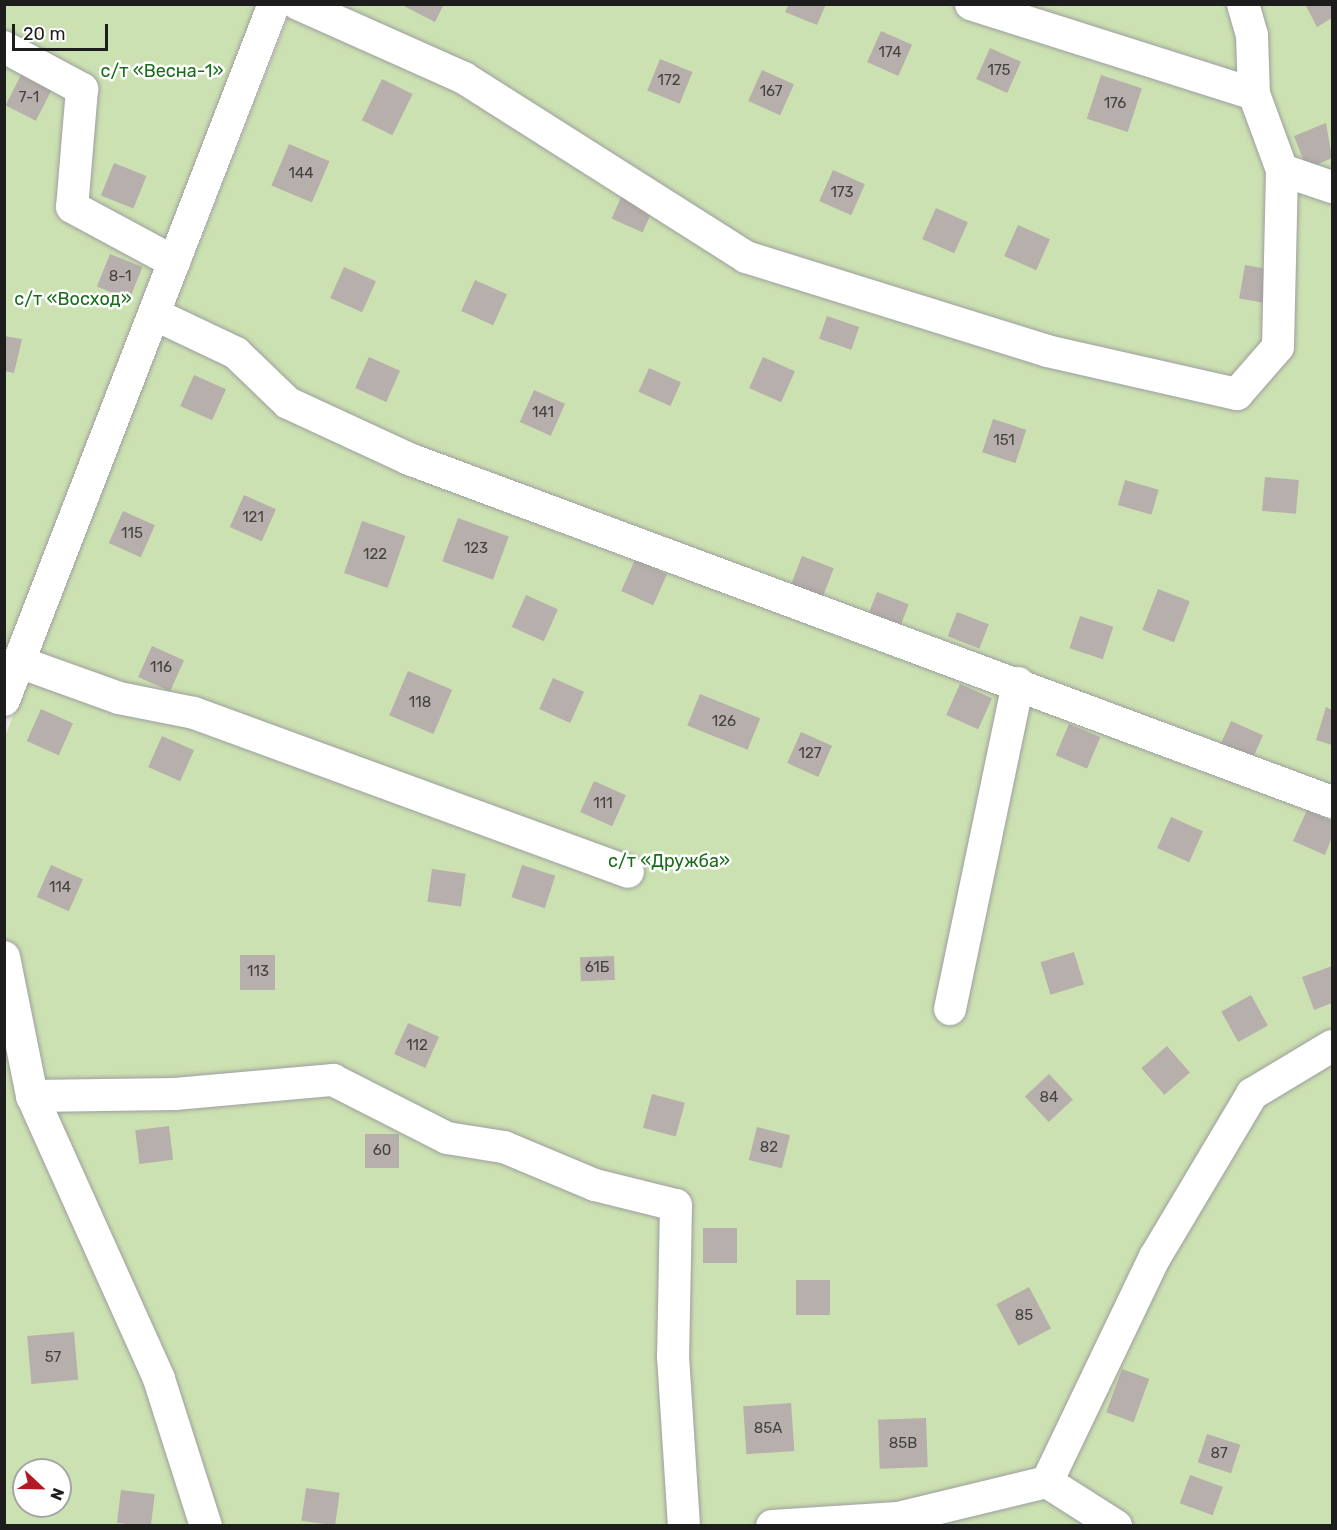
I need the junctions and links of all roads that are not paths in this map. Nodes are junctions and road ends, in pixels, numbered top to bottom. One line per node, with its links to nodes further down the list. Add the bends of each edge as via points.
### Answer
1 (274, 4): 9 (street)
2 (298, 4): 7 (street, via 464,78 746,257 1047,351 1237,394 1278,347)
3 (971, 4): 6 (street)
4 (1243, 4): 6 (street, via 1252,35)
5 (4, 47): 9 (street, via 82,89 72,207)
6 (1254, 94): 7 (street)
7 (1282, 170): 8 (street)
8 (1332, 188)
9 (174, 262): 10 (street)
10 (154, 314): 11 (street); 12 (street, via 236,353 288,403 409,459)
11 (19, 662): 13 (street); 15 (street, via 119,698 194,713)
12 (1018, 683): 14 (street); 17 (street)
13 (4, 700)
14 (1332, 802)
15 (628, 872)
16 (4, 957): 19 (street)
17 (951, 1009)
18 (1332, 1046): 20 (street, via 1252,1094 1155,1257)
19 (32, 1096): 21 (street, via 159,1379); 22 (street, via 175,1094 333,1080 447,1138 504,1147 595,1185 676,1205 673,1356)
20 (1047, 1482): 23 (street, via 898,1518); 24 (street)
21 (206, 1526)
22 (684, 1526)
23 (772, 1526)
24 (1116, 1526)

